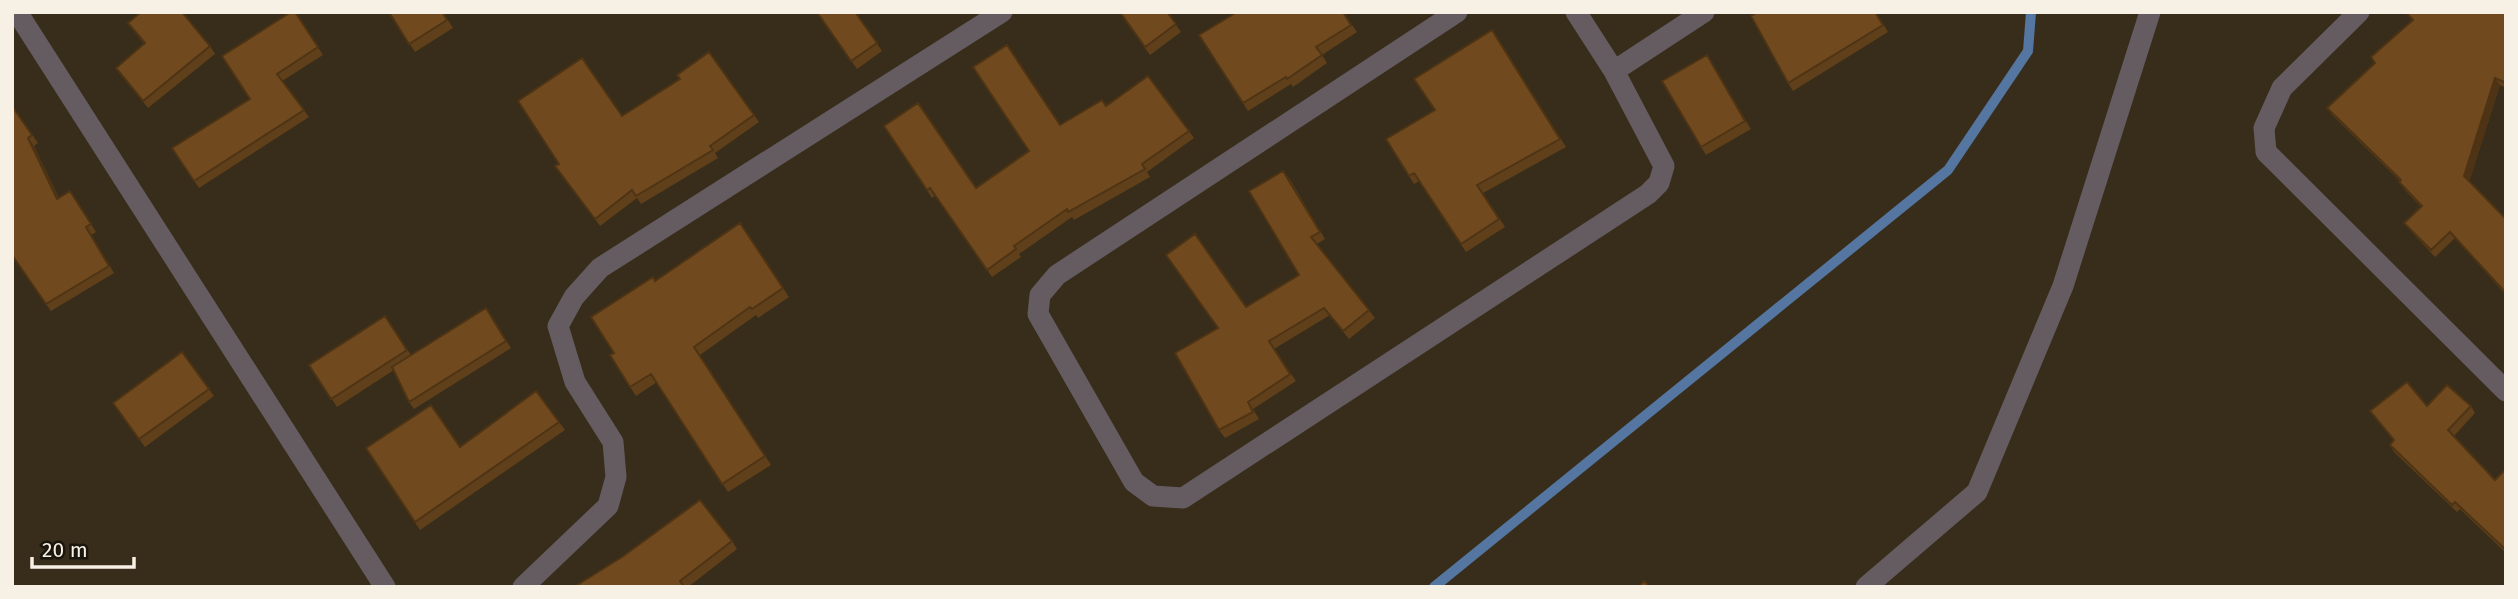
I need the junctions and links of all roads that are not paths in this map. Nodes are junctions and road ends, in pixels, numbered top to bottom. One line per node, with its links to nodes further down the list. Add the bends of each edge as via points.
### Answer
1 (1002, 12): 11 (street, via 600,268 574,297 558,326 575,382 613,442 616,477 608,506)
2 (1457, 12): 8 (street, via 1056,275 1040,295 1038,314 1134,482 1153,496 1183,498 1648,194 1659,183 1664,166)
3 (1576, 12): 8 (street)
4 (1704, 12): 8 (street)
5 (2150, 12): 12 (street, via 2063,286 1977,492)
6 (2359, 12): 9 (street, via 2282,88 2264,128 2266,152)
7 (26, 15): 10 (street)
8 (1614, 71)
9 (2506, 391)
10 (385, 587)
11 (523, 587)
12 (1866, 587)

